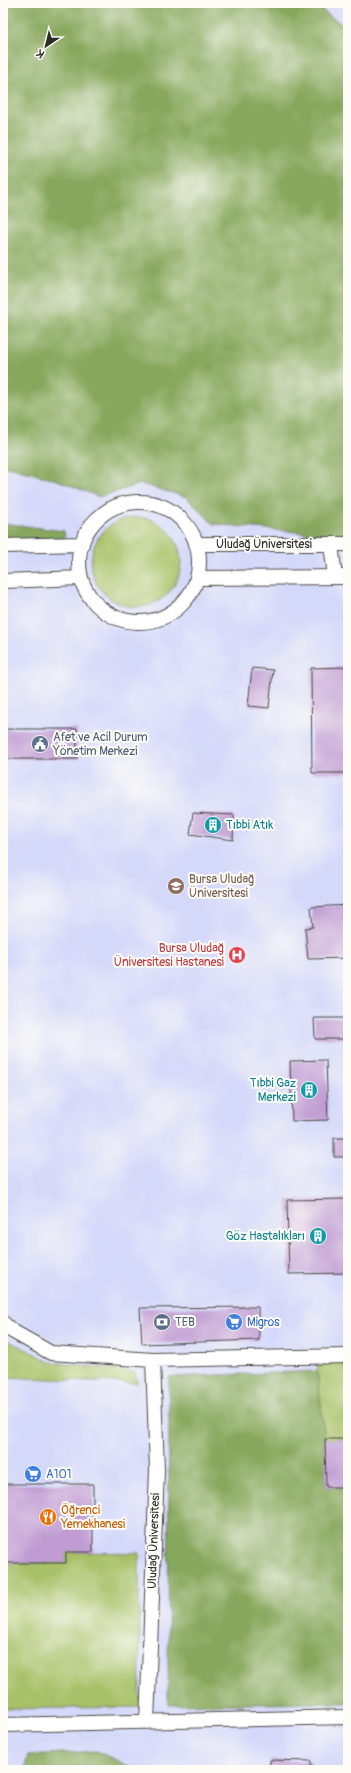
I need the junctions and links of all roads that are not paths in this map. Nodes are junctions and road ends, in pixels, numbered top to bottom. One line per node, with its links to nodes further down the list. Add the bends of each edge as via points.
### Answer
1 (82, 544): 2 (street, via 90,527 103,513 120,505 139,501 174,512 188,526); 5 (street); 7 (street, via 79,560)
2 (196, 544): 3 (street, Uludağ Üniversitesi); 8 (street, via 200,560)
3 (331, 544): 4 (street, Uludağ Üniversitesi); 6 (street)
4 (348, 544)
5 (3, 546)
6 (342, 577): 8 (street)
7 (81, 578): 8 (street, via 98,606 129,624 159,619 180,606 190,594); 9 (street)
8 (197, 578)
9 (3, 581)
10 (3, 1323): 12 (street, via 12,1332 51,1354)
11 (348, 1356): 12 (street)
12 (153, 1360): 14 (street, Uludağ Üniversitesi, via 157,1470)
13 (348, 1717): 14 (street)
14 (146, 1722): 15 (street)
15 (3, 1725)

